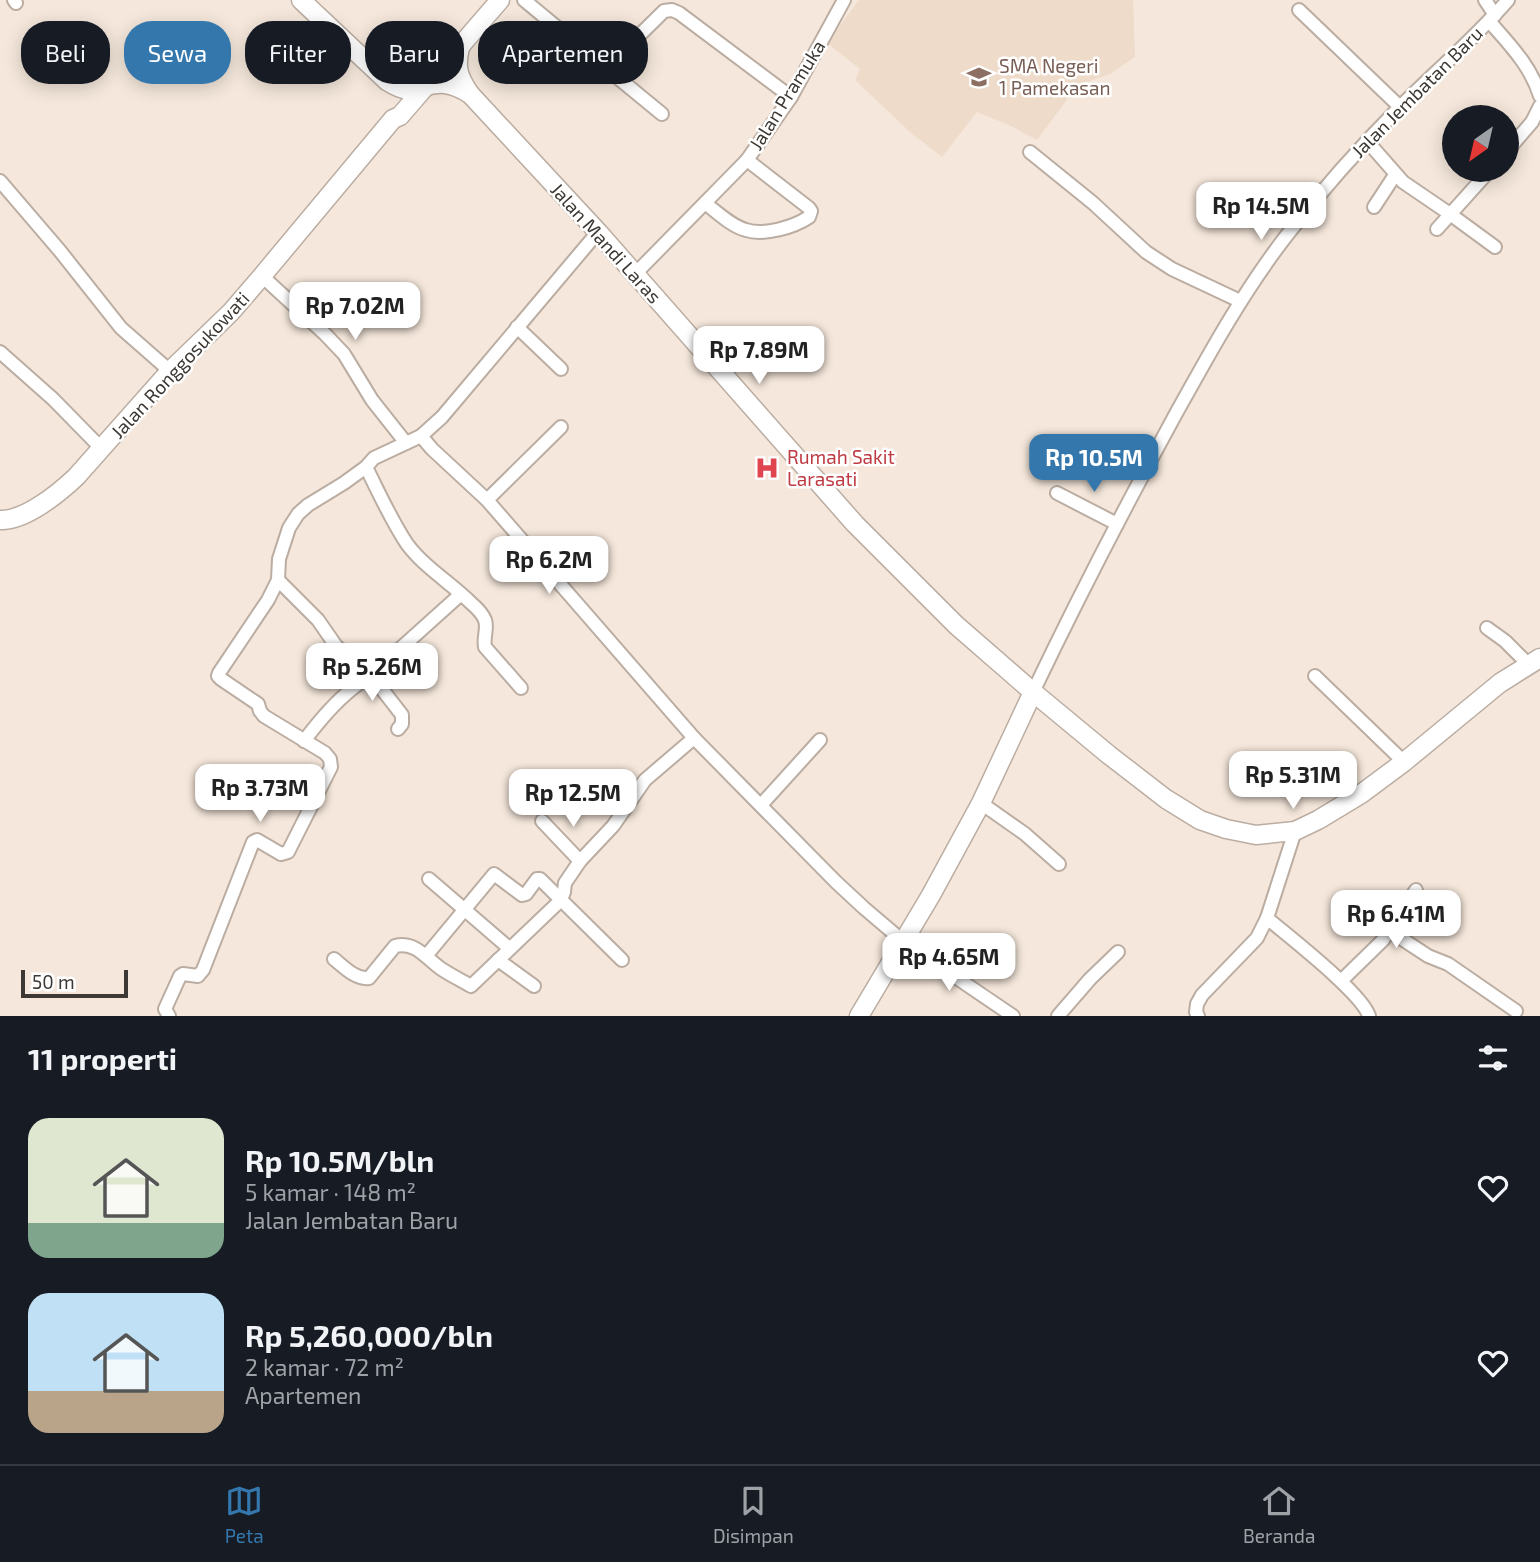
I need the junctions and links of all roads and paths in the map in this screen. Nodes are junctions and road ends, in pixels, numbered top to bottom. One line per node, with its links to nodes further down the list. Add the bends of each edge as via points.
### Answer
1 (301, 0): 12 (main road)
2 (500, 0): 11 (main road, Jalan Ronggosukowati)
3 (844, 0): 21 (street, Jalan Pramuka)
4 (1485, 0): 8 (street)
5 (1508, 0): 8 (street, Jalan Jembatan Baru)
6 (526, 1): 9 (street)
7 (1299, 10): 23 (street)
8 (1492, 18): 20 (street); 23 (street, Jalan Jembatan Baru)
9 (550, 21)
10 (648, 27): 21 (street, via 664,11 679,13)
11 (464, 41)
12 (365, 60)
13 (388, 84): 25 (main road, via 397,101)
14 (393, 84): 18 (main road, via 406,90)
15 (427, 84): 18 (main road, Jalan Ronggosukowati)
16 (463, 84): 19 (main road)
17 (625, 84): 24 (street)
18 (424, 88): 19 (main road, via 447,84); 25 (main road, Jalan Ronggosukowati)
19 (470, 94): 37 (main road, Jalan Mandi Laras)
20 (1540, 96)
21 (791, 97): 29 (street, Jalan Pramuka)
22 (1540, 106): 26 (street)
23 (1399, 107): 27 (street, Jalan Jembatan Baru)
24 (662, 114)
25 (394, 119): 40 (main road, Jalan Ronggosukowati)
26 (1519, 137)
27 (1367, 141): 30 (street); 41 (street, Jalan Jembatan Baru, via 1289,233)
28 (1033, 154): 41 (street, via 1146,253)
29 (747, 160): 33 (street, Jalan Pramuka); 33 (street, via 808,208 809,217 784,228 746,230)
30 (1395, 175): 34 (street); 35 (street)
31 (0, 181): 45 (street, via 121,328)
32 (1479, 182): 35 (street)
33 (705, 203): 39 (street, Jalan Pramuka)
34 (1374, 206)
35 (1450, 214): 36 (street); 38 (street)
36 (1437, 229)
37 (598, 232): 39 (main road, Jalan Mandi Laras); 42 (street)
38 (1495, 247)
39 (635, 274): 62 (main road, Jalan Mandi Laras, via 876,547)
40 (262, 276): 45 (main road, Jalan Ronggosukowati); 48 (street, via 344,354)
41 (1240, 301): 54 (street, Jalan Jembatan Baru)
42 (517, 327): 44 (street); 47 (street)
43 (0, 352): 49 (street)
44 (561, 369)
45 (170, 372): 49 (main road, Jalan Ronggosukowati)
46 (561, 427): 52 (street)
47 (421, 436): 48 (street); 52 (street)
48 (406, 443): 50 (street, via 374,458)
49 (102, 449): 53 (main road, Jalan Ronggosukowati, via 65,487 21,516)
50 (366, 467): 55 (street, via 298,514 279,559); 56 (street, via 408,544)
51 (1057, 493): 54 (street)
52 (487, 500): 64 (street)
53 (0, 520)
54 (1117, 524): 62 (street, Jalan Jembatan Baru)
55 (278, 580): 59 (street, via 318,620 336,646); 66 (street, via 218,676 258,704 264,716)
56 (461, 594): 59 (street); 61 (street, via 485,620 485,647)
57 (1487, 628): 58 (street)
58 (1534, 662): 67 (main road, via 1500,683)
59 (371, 675): 63 (street, via 402,715); 66 (street, via 327,712)
60 (1314, 676): 67 (street)
61 (521, 688)
62 (1033, 692): 68 (main road); 71 (main road, Jalan Mandi Laras, via 1166,799 1200,820 1256,835)
63 (398, 729)
64 (694, 738): 69 (street); 72 (street, via 645,780 613,826)
65 (820, 740): 69 (street)
66 (304, 741): 90 (street, via 325,753 331,767 288,852 281,854 261,841 253,842 203,970 198,976 180,976 165,1009)
67 (1404, 762): 71 (main road, via 1361,794)
68 (981, 803): 73 (street); 80 (main road)
69 (761, 805): 80 (street, via 863,908)
70 (542, 821): 72 (street)
71 (1295, 831): 78 (street)
72 (580, 861): 76 (street, via 565,883)
73 (1059, 864)
74 (429, 879): 77 (street)
75 (1416, 890): 79 (street)
76 (561, 900): 77 (street, via 540,879 522,895 494,874); 81 (street); 86 (street)
77 (466, 908): 81 (street); 83 (street)
78 (1267, 918): 87 (street); 94 (street, via 1250,948 1202,995)
79 (1390, 931): 87 (street); 89 (street)
80 (904, 942): 91 (main road); 92 (street)
81 (509, 948): 85 (street)
82 (1118, 952): 93 (street)
83 (426, 956): 84 (street, via 409,946 395,946 369,978 362,979); 85 (street, via 471,986)
84 (334, 959)
85 (498, 960): 88 (street)
86 (622, 960)
87 (1341, 981): 95 (street)
88 (534, 986)
89 (1516, 1011)
90 (169, 1016)
91 (859, 1016)
92 (1013, 1016)
93 (1058, 1016)
94 (1198, 1016)
95 (1369, 1016)

